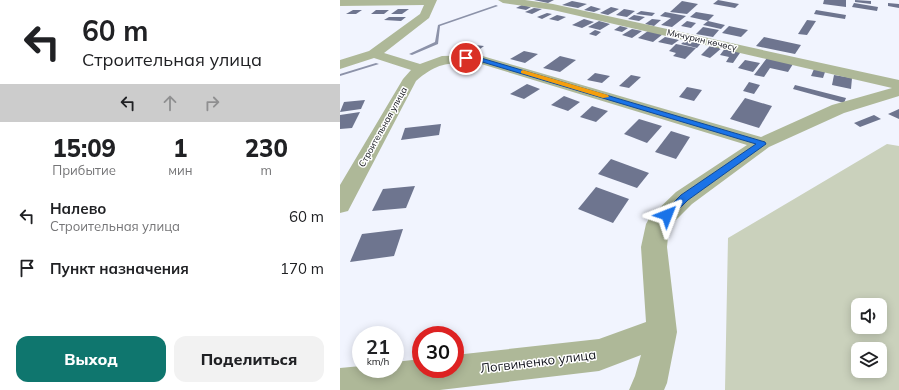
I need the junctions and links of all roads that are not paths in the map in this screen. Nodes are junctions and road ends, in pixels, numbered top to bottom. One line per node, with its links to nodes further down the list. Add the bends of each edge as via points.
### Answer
1 (503, 0): 7 (street, Мичурин көчөсү, via 553,7)
2 (431, 1): 3 (street); 4 (street, via 425,16)
3 (340, 3)
4 (374, 54): 5 (street); 6 (street)
5 (340, 65)
6 (421, 69): 9 (street, Строительная улица, via 433,61 479,59); 10 (street, Строительная улица, via 410,79)
7 (899, 85)
8 (899, 92): 9 (street, via 838,109)
9 (762, 144): 11 (street, via 684,198 658,224 654,247)
10 (340, 205)
11 (662, 332): 12 (street, Логвиненко улица, via 599,355); 13 (street)
12 (340, 385)
13 (646, 390)

